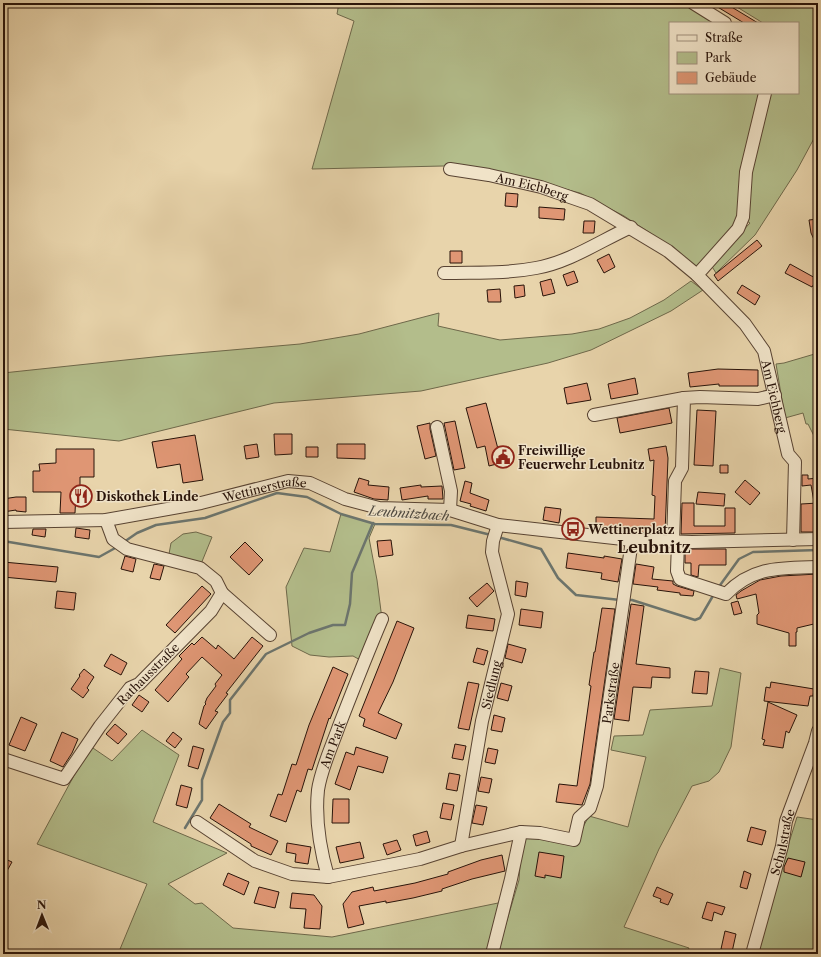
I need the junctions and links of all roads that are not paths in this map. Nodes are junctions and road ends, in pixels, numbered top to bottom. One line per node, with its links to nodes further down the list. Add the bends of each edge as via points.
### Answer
1 (693, 3): 2 (street)
2 (723, 22)
3 (765, 94): 7 (street, via 746,172 743,217 738,229)
4 (450, 169): 5 (street, Am Eichberg, via 541,187 590,204)
5 (631, 228): 6 (street, via 571,257 537,268 492,273); 7 (street, Am Eichberg, via 668,251)
6 (444, 273)
7 (697, 275): 8 (street, Am Eichberg, via 745,324 764,351)
8 (775, 395): 9 (street, via 758,400); 18 (street, Am Eichberg, via 788,454 795,462)
9 (684, 398): 10 (street); 19 (street, via 682,468 675,481)
10 (594, 414)
11 (437, 428): 12 (street, via 451,491)
12 (450, 510): 13 (street, Wettinerstraße, via 379,508 345,499 310,483 288,481 201,503); 15 (street, Wettinerstraße)
13 (106, 520): 14 (street, Wettinerstraße); 21 (street, via 113,539 127,549 200,568 216,581)
14 (3, 522)
15 (496, 532): 17 (street, Wettinerstraße, via 522,528); 28 (street, Siedlung, via 492,552 508,614 482,721)
16 (818, 539): 18 (street)
17 (632, 540): 19 (street); 27 (street, Parkstraße, via 597,786 590,808 579,818 574,840)
18 (793, 540): 19 (street)
19 (675, 542): 20 (street, via 680,579 718,591 753,574 776,569)
20 (818, 567)
21 (222, 593): 23 (street); 25 (street, Rathausstraße, via 211,611 139,684 130,688 64,779)
22 (382, 619): 29 (street, Am Park, via 329,754 318,790 322,856)
23 (270, 635)
24 (818, 731): 31 (street, Schulstraße, via 786,821 782,846)
25 (3, 759)
26 (197, 822): 29 (street, via 255,861 292,874)
27 (521, 832): 28 (street); 30 (street, via 510,887)
28 (461, 846): 29 (street, via 420,859)
29 (328, 877)
30 (492, 954)
31 (752, 954)

